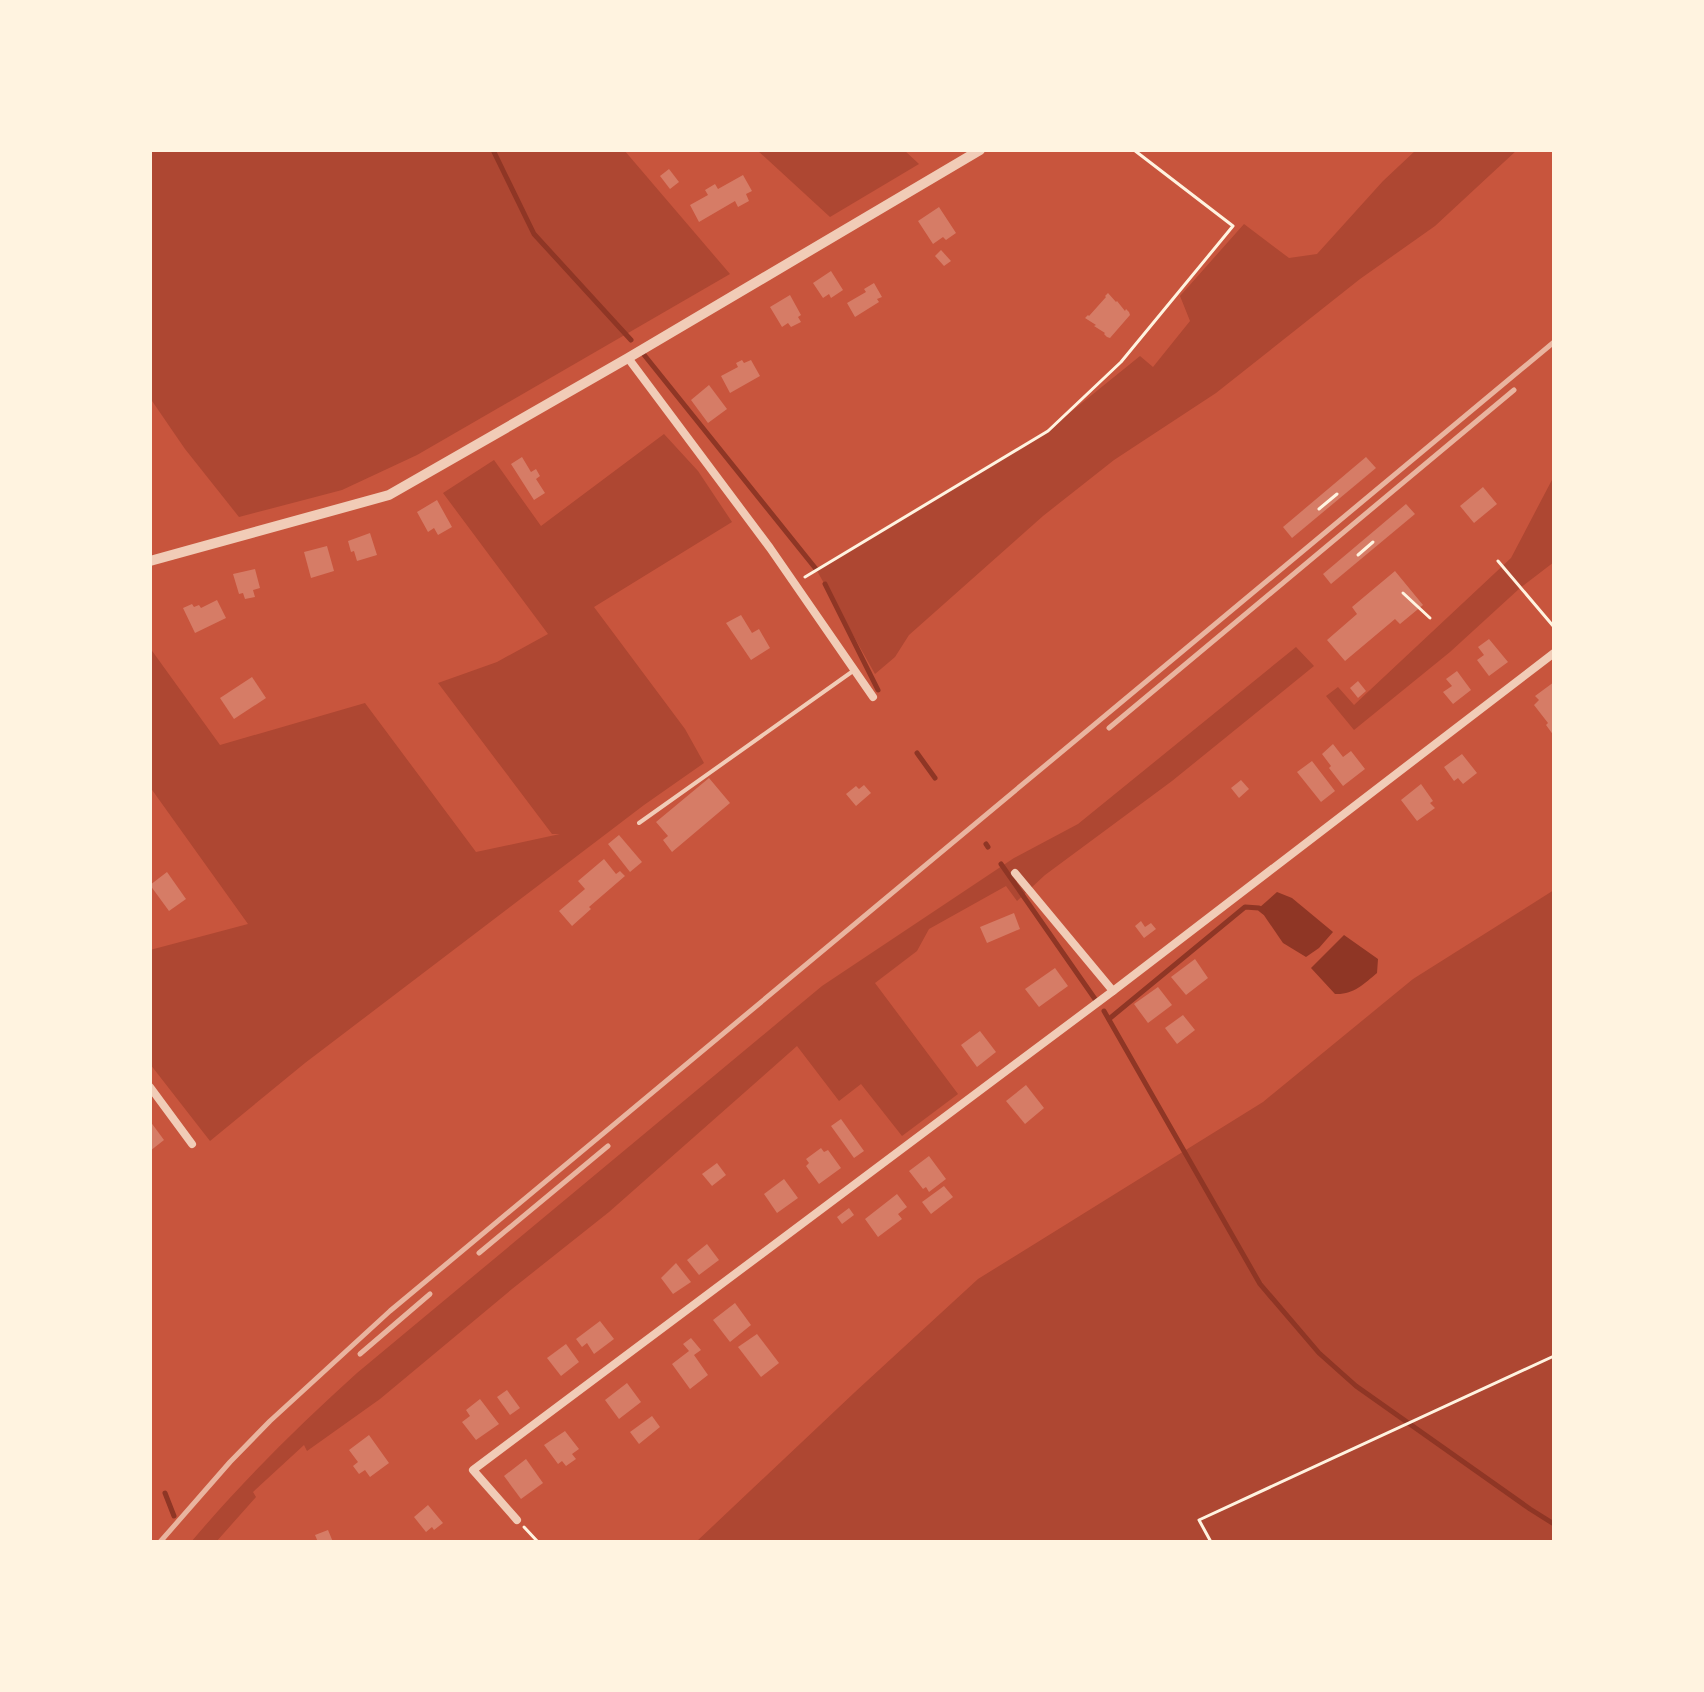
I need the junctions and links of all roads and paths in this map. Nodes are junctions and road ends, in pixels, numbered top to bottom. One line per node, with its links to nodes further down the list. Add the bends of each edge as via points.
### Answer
1 (980, 150): 3 (street)
2 (1134, 150): 10 (path, via 1233,226 1121,362 1048,431)
3 (628, 358): 8 (street, via 389,495); 10 (street)
4 (1337, 494): 5 (path)
5 (1319, 509)
6 (1373, 542): 7 (path)
7 (1358, 555)
8 (150, 561)
9 (1498, 561): 13 (path)
10 (795, 584): 15 (street)
11 (1403, 593): 12 (path)
12 (1430, 618)
13 (1554, 627)
14 (1554, 653): 19 (street)
15 (855, 670): 16 (street); 17 (lane)
16 (873, 697)
17 (639, 823)
18 (1015, 873): 19 (street)
19 (1113, 991): 23 (street, via 473,1470)
20 (150, 1087): 21 (street)
21 (192, 1144)
22 (1554, 1356): 25 (path, via 1199,1520)
23 (517, 1520): 24 (path)
24 (538, 1542)
25 (1211, 1542)

